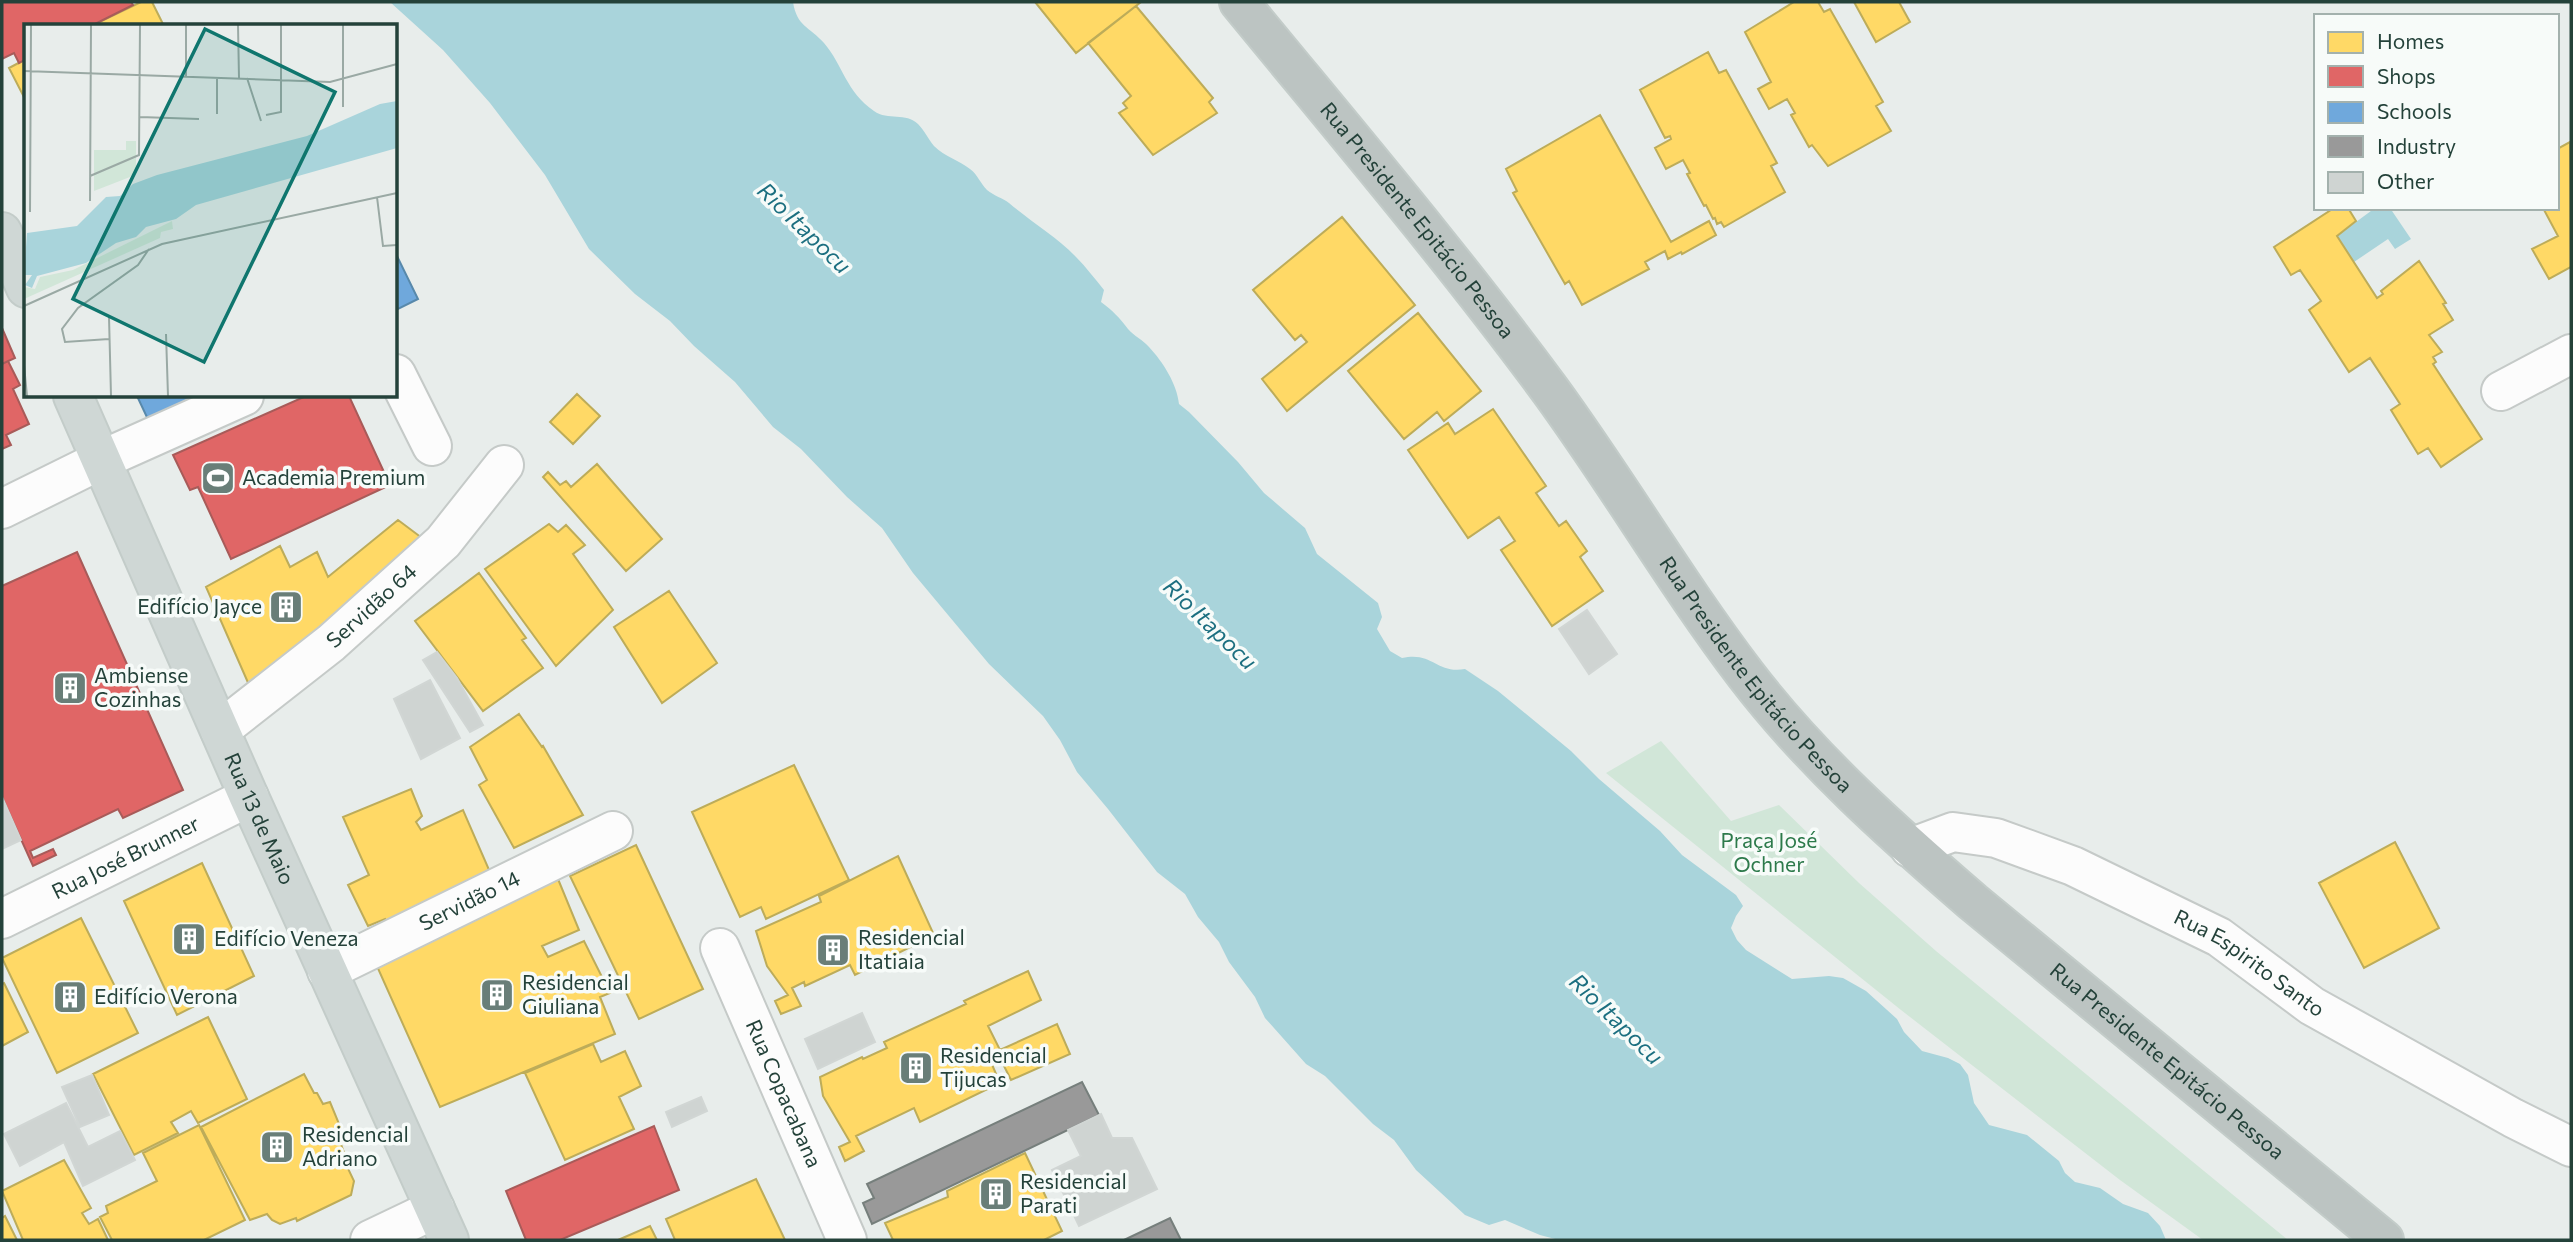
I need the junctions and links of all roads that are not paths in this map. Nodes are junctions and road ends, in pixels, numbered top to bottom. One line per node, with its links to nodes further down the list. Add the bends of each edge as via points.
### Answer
1 (1239, 2): 16 (highway, Rua Presidente Epitácio Pessoa, via 1495,316 1748,677 1819,760)
2 (2, 232): 3 (main road)
3 (24, 283)
4 (2571, 354): 6 (street)
5 (397, 376): 9 (street)
6 (2501, 391)
7 (73, 397): 10 (main road, Rua 13 de Maio)
8 (242, 397): 10 (street)
9 (432, 446)
10 (101, 460): 12 (street); 13 (main road, Rua 13 de Maio)
11 (504, 465): 13 (street, Servidão 64, via 443,542 331,643)
12 (2, 509)
13 (220, 730): 14 (main road, Rua 13 de Maio)
14 (248, 797): 17 (street, Rua José Brunner); 19 (main road, Rua 13 de Maio)
15 (613, 831): 19 (street, Servidão 14)
16 (1910, 848): 20 (street, Rua Espirito Santo, via 1953,832 1996,838 2073,866 2219,937 2312,1006); 24 (highway, Rua Presidente Epitácio Pessoa)
17 (2, 919)
18 (720, 948): 23 (street, Rua Copacabana)
19 (327, 971): 21 (main road, Rua 13 de Maio)
20 (2571, 1147)
21 (442, 1225): 22 (street)
22 (370, 1240)
23 (847, 1240)
24 (2384, 1240)

